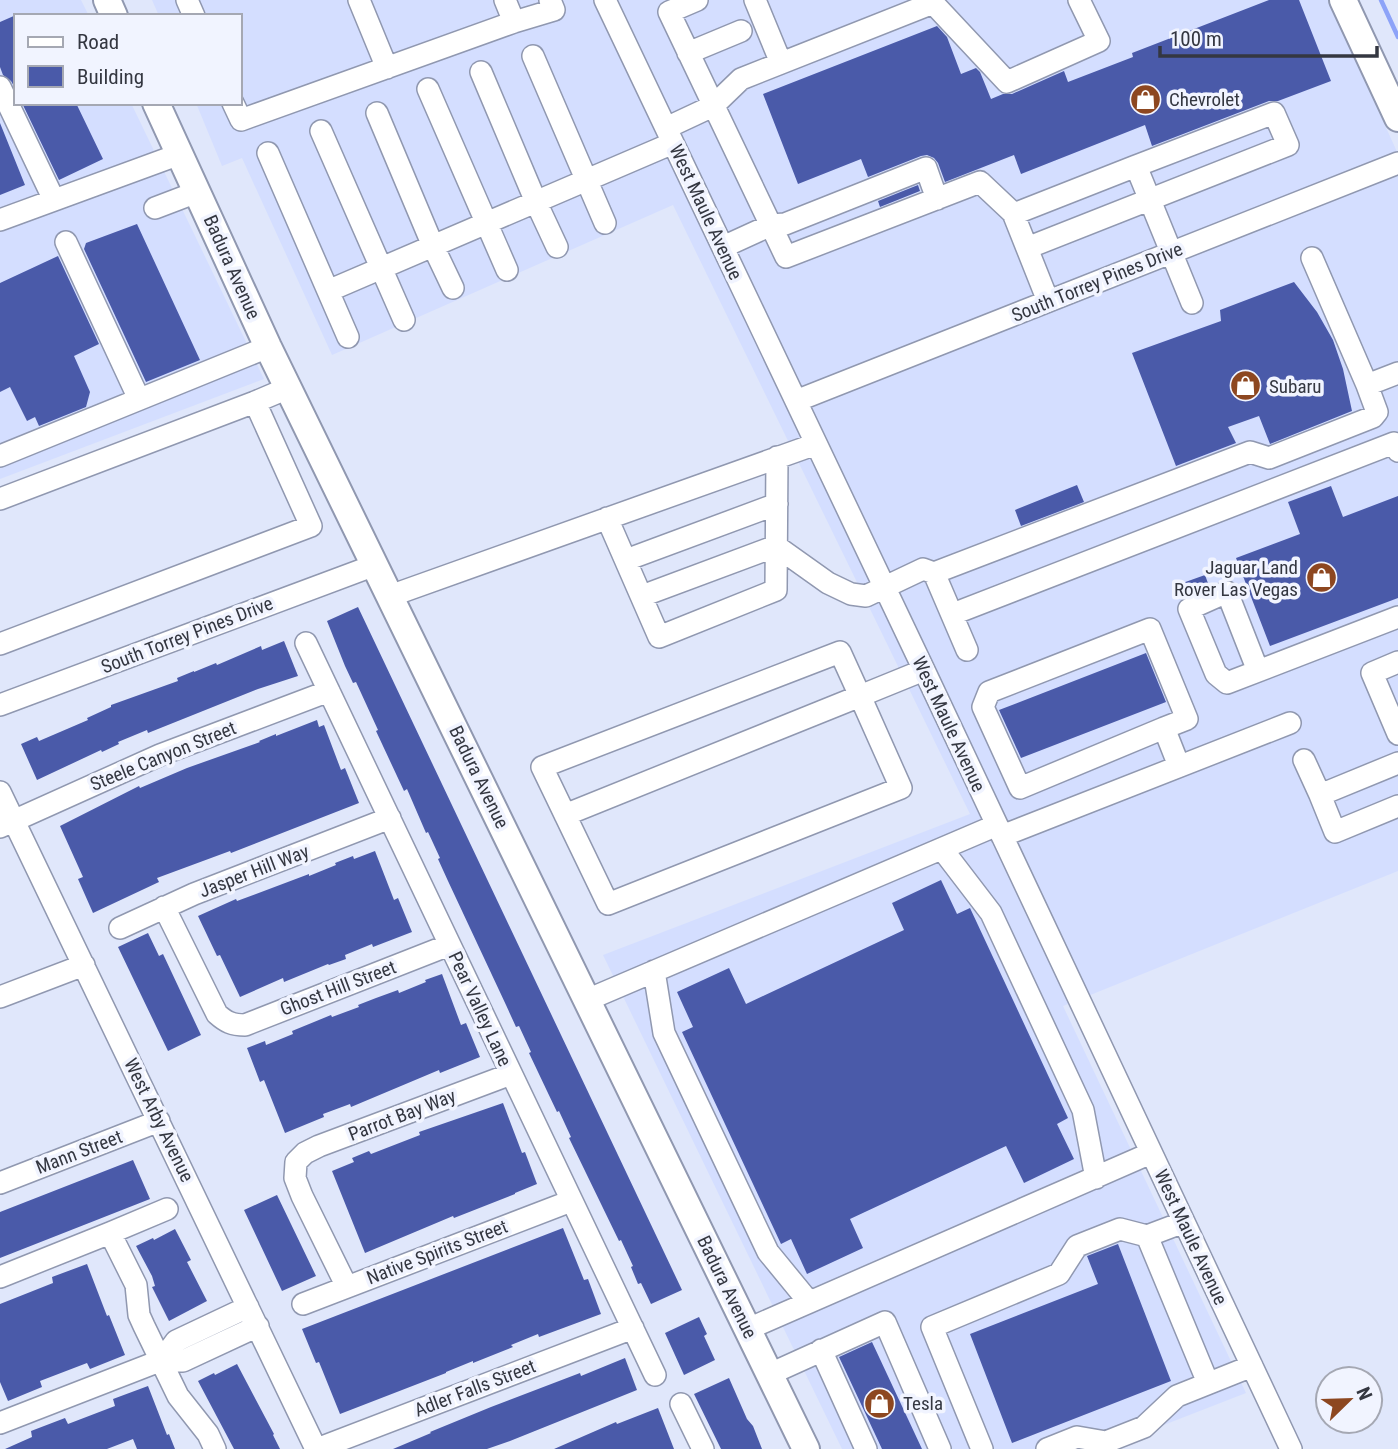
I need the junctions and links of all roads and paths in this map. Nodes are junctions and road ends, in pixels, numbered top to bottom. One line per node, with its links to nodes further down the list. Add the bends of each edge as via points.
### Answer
1 (359, 0): 14 (street)
2 (505, 0): 9 (street)
3 (550, 0): 9 (street, via 554,10)
4 (605, 0): 24 (street, West Maule Avenue)
5 (697, 0): 11 (street, via 669,12)
6 (755, 0): 13 (street)
7 (1079, 0): 13 (street, via 1099,41 1007,82 933,3)
8 (1343, 0): 22 (main road)
9 (514, 22): 14 (street)
10 (741, 31): 11 (street)
11 (688, 53): 20 (street)
12 (533, 56): 29 (street)
13 (781, 64): 20 (street, via 741,79)
14 (387, 68): 19 (street, via 241,120)
15 (481, 72): 34 (street)
16 (0, 87): 33 (street)
17 (428, 89): 38 (street)
18 (157, 105): 26 (main road, Badura Avenue)
19 (234, 105)
20 (713, 106): 24 (street); 40 (street)
21 (377, 113): 42 (street)
22 (1398, 118)
23 (321, 131): 48 (street)
24 (670, 136): 29 (street); 44 (street, West Maule Avenue)
25 (268, 153): 51 (street)
26 (180, 154): 30 (main road, Badura Avenue); 33 (street)
27 (1398, 163): 46 (street, South Torrey Pines Drive)
28 (1136, 166): 32 (street); 32 (street, via 1274,113 1288,145); 36 (street)
29 (587, 180): 34 (street); 39 (street)
30 (197, 192): 35 (street); 56 (main road, Badura Avenue)
31 (937, 199): 36 (street, via 980,182); 40 (street, via 786,257); 40 (street, via 926,168 785,224)
32 (1149, 199): 45 (street); 46 (street)
33 (54, 200): 37 (street)
34 (536, 202): 38 (street); 43 (street)
35 (155, 208)
36 (1013, 213): 45 (street)
37 (0, 220)
38 (486, 223): 42 (street); 49 (street)
39 (605, 223)
40 (771, 225): 44 (street)
41 (66, 242): 60 (street)
42 (433, 246): 48 (street); 50 (street)
43 (557, 247)
44 (723, 247): 61 (street, West Maule Avenue)
45 (1027, 248): 52 (street)
46 (1170, 253): 52 (street, South Torrey Pines Drive); 53 (street)
47 (1311, 258): 58 (street)
48 (381, 268): 51 (street); 54 (street)
49 (507, 270)
50 (453, 288)
51 (328, 291): 55 (street)
52 (1048, 301): 61 (street, South Torrey Pines Drive)
53 (1192, 303)
54 (404, 320)
55 (348, 337)
56 (268, 347): 59 (main road, Badura Avenue); 60 (street)
57 (1398, 373): 58 (street)
58 (1367, 386): 73 (street, via 1377,412 1373,417 1269,458 1250,452 1240,455)
59 (288, 388): 62 (street); 72 (main road, Badura Avenue)
60 (139, 399): 65 (street)
61 (796, 401): 63 (street, West Maule Avenue)
62 (255, 402): 67 (street); 80 (street, via 311,526)
63 (816, 444): 66 (street); 74 (street, West Maule Avenue)
64 (1398, 451): 77 (street, via 1394,443)
65 (0, 456)
66 (777, 457): 68 (street); 69 (street)
67 (0, 499)
68 (777, 504): 70 (street); 71 (street)
69 (607, 518): 71 (street); 75 (street)
70 (776, 546): 74 (street, via 851,594 866,596); 76 (street); 76 (street, via 776,590 659,636)
71 (626, 560): 76 (street)
72 (375, 565): 75 (main road, Badura Avenue); 87 (street, South Torrey Pines Drive)
73 (934, 573): 74 (street, via 923,569); 77 (street)
74 (884, 587): 83 (street, West Maule Avenue)
75 (390, 596): 110 (main road, Badura Avenue)
76 (642, 596)
77 (953, 614): 81 (street)
78 (1398, 617): 84 (street)
79 (306, 643): 85 (street, Pear Valley Lane)
80 (0, 644)
81 (967, 650)
82 (1398, 662): 90 (street, via 1372,673)
83 (924, 670): 86 (street); 102 (street, West Maule Avenue)
84 (1258, 671)
85 (329, 691): 100 (street, Pear Valley Lane); 101 (street, Steele Canyon Street, via 160,755)
86 (860, 696): 99 (street); 99 (street, via 840,652 542,767); 99 (street, via 901,788 608,904)
87 (0, 705)
88 (1290, 723): 93 (street)
89 (1164, 728): 93 (street); 94 (street); 94 (street, via 1187,719 1150,629 989,692 983,707 1020,788)
90 (1398, 734)
91 (1304, 760): 96 (street)
92 (1398, 763): 96 (street)
93 (1179, 766): 98 (street)
94 (1048, 777): 98 (street)
95 (0, 792): 101 (street, West Arby Avenue)
96 (1320, 795): 97 (street, via 1335,832)
97 (1398, 806)
98 (1062, 813): 102 (street)
99 (565, 815)
100 (390, 818): 104 (street, Jasper Hill Way); 106 (street, Pear Valley Lane)
101 (7, 824): 107 (street, West Arby Avenue)
102 (1000, 831): 103 (street); 113 (street, West Maule Avenue)
103 (942, 849): 108 (street); 114 (street, via 990,913 1083,1110)
104 (164, 906): 105 (street, Jasper Hill Way); 106 (street, Ghost Hill Street, via 217,1014 235,1025 245,1025)
105 (120, 928)
106 (449, 945): 111 (street, Pear Valley Lane)
107 (84, 965): 109 (street); 112 (street, West Arby Avenue)
108 (654, 971): 110 (street); 123 (street, via 664,1033 768,1252)
109 (0, 998)
110 (587, 1000): 127 (main road, Badura Avenue)
111 (511, 1074): 116 (street, Pear Valley Lane); 122 (street, Parrot Bay Way, via 319,1146 296,1162 298,1187)
112 (159, 1121): 115 (street, Mann Street); 125 (street, West Arby Avenue)
113 (1152, 1153): 114 (street); 118 (street, West Maule Avenue)
114 (1096, 1178): 123 (street)
115 (0, 1183)
116 (571, 1201): 122 (street, Native Spirits Street); 126 (street, Pear Valley Lane)
117 (167, 1209): 119 (street)
118 (1184, 1222): 120 (street); 130 (street, West Maule Avenue)
119 (110, 1233): 121 (street); 129 (street, via 135,1285 139,1315)
120 (1147, 1236): 133 (street); 142 (street, via 1120,1230 1077,1246 1059,1274 932,1327)
121 (0, 1277)
122 (347, 1287): 124 (street, Native Spirits Street)
123 (808, 1302): 127 (street)
124 (303, 1304)
125 (253, 1317): 129 (street, via 202,1340 183,1361); 137 (street, West Arby Avenue)
126 (633, 1328): 132 (street, Pear Valley Lane); 137 (street, Adler Falls Street)
127 (748, 1329): 131 (main road, Badura Avenue)
128 (821, 1350): 131 (street); 140 (street); 141 (street, via 885,1322)
129 (162, 1360): 135 (street); 136 (street, via 178,1396)
130 (1252, 1366): 133 (street); 144 (street, West Maule Avenue)
131 (770, 1374): 139 (main road, Badura Avenue)
132 (655, 1375)
133 (1208, 1383): 143 (street, via 1177,1396 1144,1427 1106,1442 1077,1437)
134 (681, 1404): 138 (street)
135 (0, 1423)
136 (215, 1449)
137 (317, 1449)
138 (703, 1449)
139 (806, 1449)
140 (866, 1449)
141 (940, 1449)
142 (982, 1449)
143 (1047, 1449)
144 (1291, 1449)

